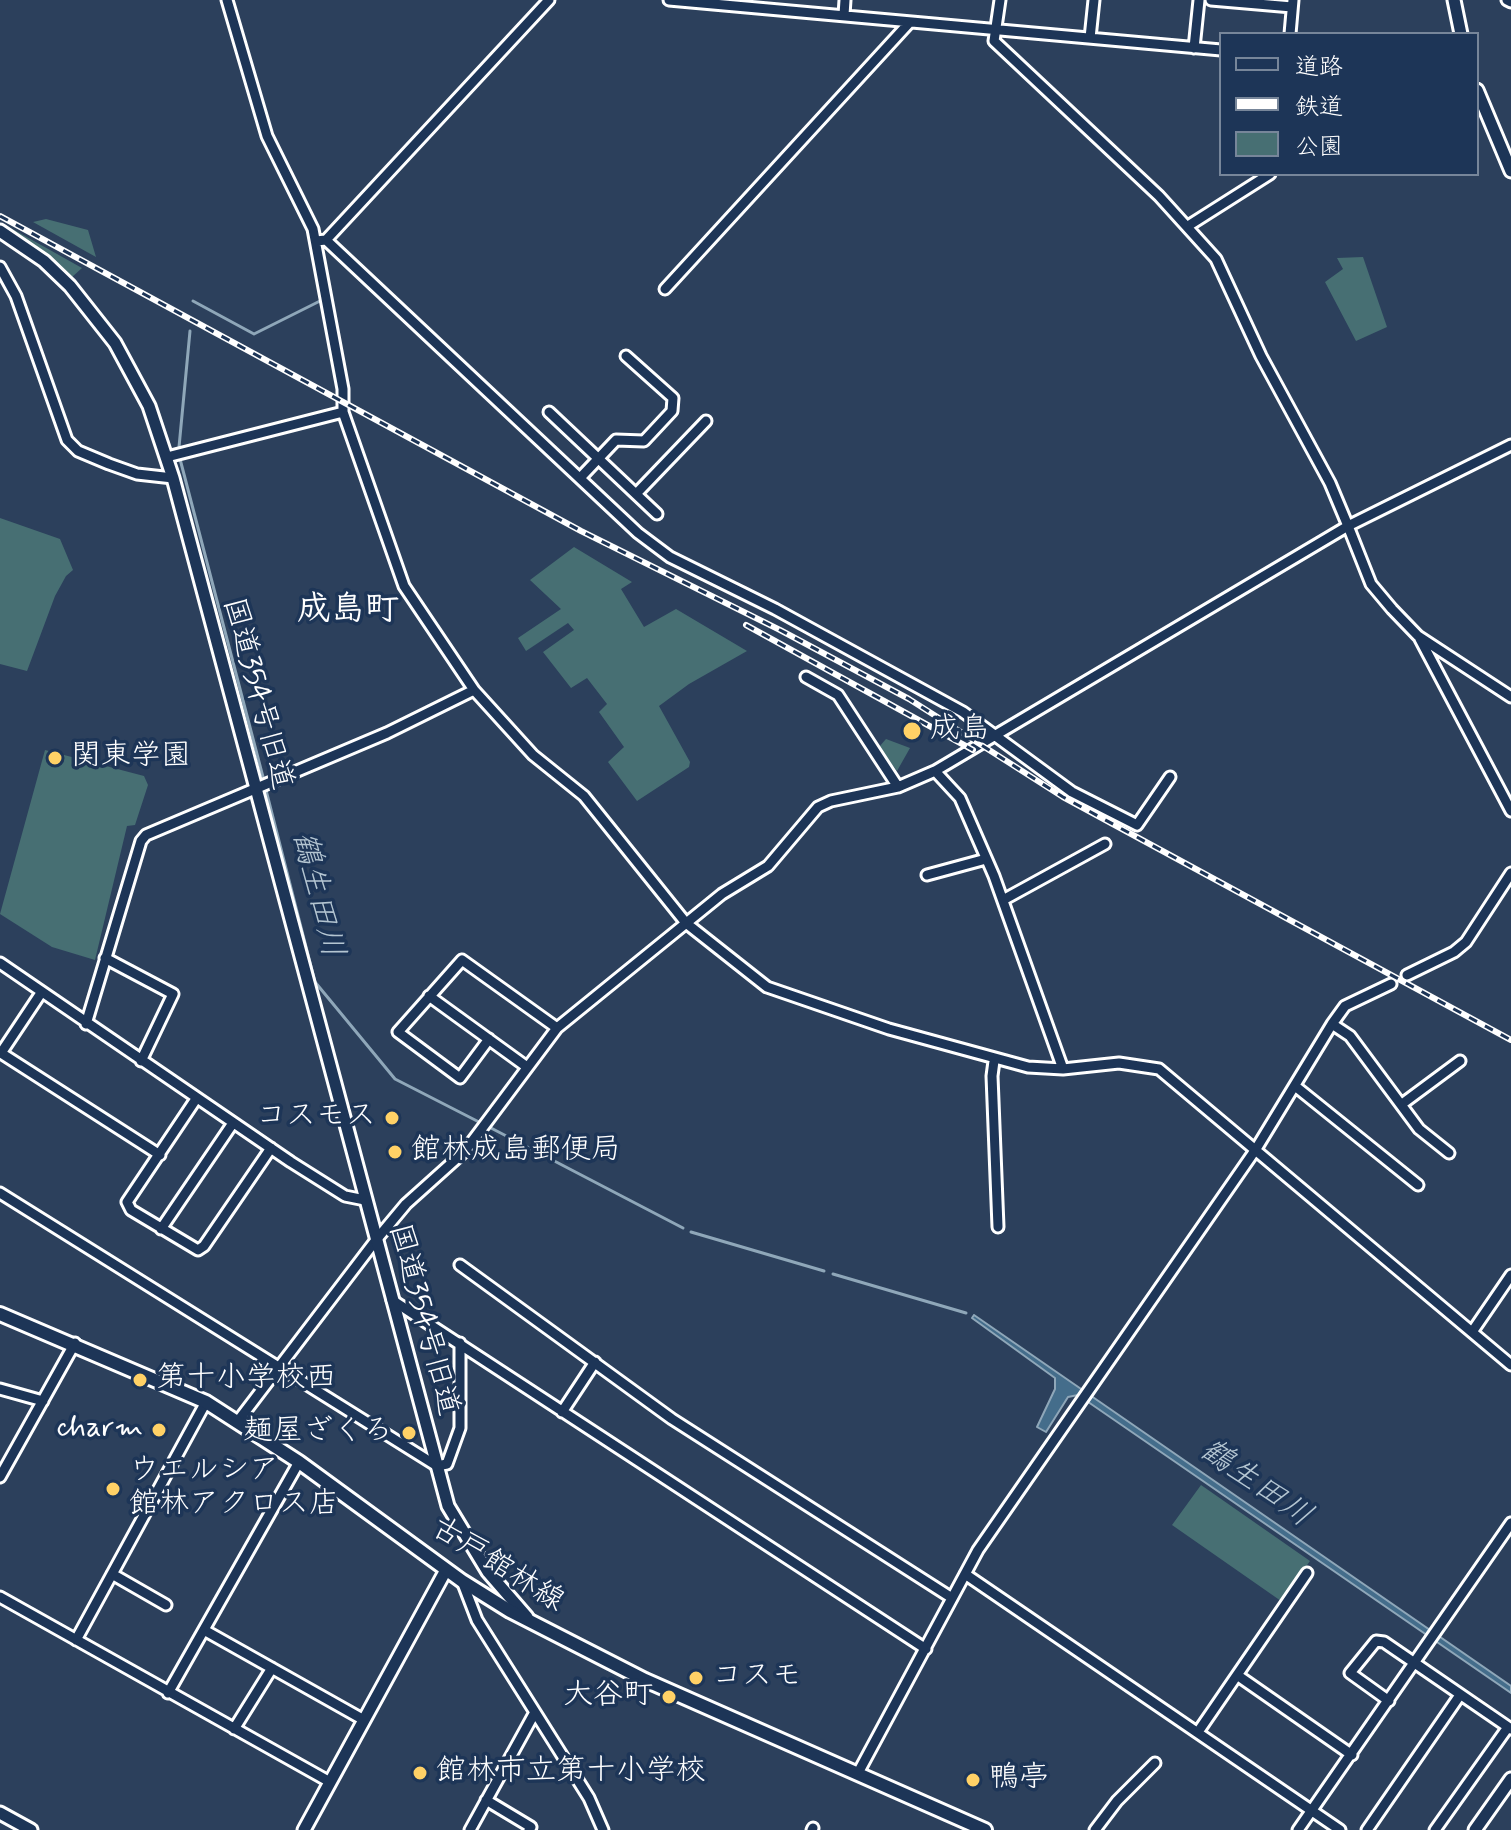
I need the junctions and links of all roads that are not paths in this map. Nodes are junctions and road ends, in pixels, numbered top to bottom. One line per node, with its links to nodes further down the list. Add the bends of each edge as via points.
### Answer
1 (227, 0): 26 (street, via 263,126)
2 (549, 0): 26 (street)
3 (669, 0): 10 (street)
4 (845, 0): 13 (street)
5 (1000, 0): 15 (street)
6 (1094, 0): 18 (street)
7 (1199, 0): 19 (street)
8 (1211, 0): 11 (street)
9 (1454, 0): 17 (street)
10 (698, 1): 13 (street)
11 (1248, 2): 12 (street)
12 (1293, 4): 16 (street)
13 (844, 15): 14 (street)
14 (910, 22): 15 (street); 28 (street)
15 (997, 29): 18 (street); 24 (street, via 994,41)
16 (1290, 32)
17 (1461, 32)
18 (1090, 38): 19 (street)
19 (1194, 48): 20 (street)
20 (1219, 50)
21 (1479, 95): 22 (street)
22 (1511, 171)
23 (1267, 176): 24 (street)
24 (1188, 226): 40 (street, via 1216,259)
25 (0, 231): 34 (street, 国道354号旧道, via 55,271 115,343 144,394)
26 (321, 240): 30 (street); 37 (street)
27 (0, 267): 36 (street, via 16,296 67,440 78,451 123,469)
28 (665, 289)
29 (626, 356): 35 (street, via 673,398 672,411 644,441 616,440)
30 (343, 412): 34 (street); 43 (street, via 404,586)
31 (549, 412): 35 (street)
32 (706, 421): 38 (street)
33 (1511, 445): 40 (street)
34 (167, 457): 36 (street, 国道354号旧道)
35 (598, 458): 37 (street); 38 (street)
36 (173, 478): 49 (street, 国道354号旧道)
37 (580, 478): 45 (street, via 669,557 902,678)
38 (636, 494): 39 (street)
39 (657, 514)
40 (1348, 526): 41 (street, via 1371,584); 45 (street)
41 (1418, 636): 44 (street); 50 (street)
42 (806, 677): 48 (street, via 838,695)
43 (474, 690): 49 (street); 56 (street, via 533,755 584,796)
44 (1511, 697)
45 (994, 736): 46 (street); 47 (street, via 1072,792 1137,825)
46 (935, 771): 48 (street); 52 (street, via 960,798)
47 (1170, 777)
48 (898, 787): 56 (street, via 818,807 768,866)
49 (256, 788): 57 (street, via 146,835); 82 (street, 国道354号旧道)
50 (1511, 811)
51 (1105, 844): 55 (street)
52 (986, 859): 54 (street); 55 (street)
53 (1511, 873): 59 (street, via 1466,942)
54 (927, 875)
55 (1003, 900): 71 (street)
56 (686, 923): 65 (street); 68 (street, via 767,987)
57 (105, 958): 63 (street); 67 (street, via 173,994)
58 (0, 963): 61 (street)
59 (1407, 975)
60 (1391, 984): 64 (street, via 1345,1006)
61 (41, 993): 63 (street); 79 (street, via 1,1053)
62 (429, 996): 65 (street, via 462,960); 66 (street); 66 (street, via 398,1032 460,1078)
63 (86, 1024): 67 (street)
64 (1332, 1024): 72 (street); 74 (street, via 1350,1036)
65 (557, 1028): 70 (street)
66 (489, 1039): 70 (street)
67 (141, 1061): 73 (street)
68 (994, 1061): 71 (street); 83 (street)
69 (1460, 1061): 74 (street)
70 (527, 1067): 85 (street, via 465,1151 406,1204)
71 (1063, 1069): 77 (street, via 1119,1063 1159,1069)
72 (1295, 1086): 77 (street); 80 (street)
73 (196, 1099): 75 (street); 79 (street)
74 (1402, 1104): 78 (street, via 1419,1129)
75 (233, 1123): 76 (street); 84 (street)
76 (271, 1148): 82 (street, via 345,1196); 84 (street, via 204,1246 194,1250)
77 (1256, 1149): 90 (street); 108 (street)
78 (1449, 1153)
79 (160, 1155): 84 (street, via 127,1202)
80 (1418, 1185)
81 (0, 1193): 95 (street)
82 (365, 1200): 85 (street, 国道354号旧道)
83 (998, 1227)
84 (161, 1229)
85 (376, 1240): 88 (street, 国道354号旧道); 95 (street)
86 (460, 1265): 93 (street)
87 (1511, 1275): 90 (street)
88 (392, 1300): 92 (street); 102 (street, 国道354号旧道)
89 (0, 1314): 91 (main road, 古戸館林線)
90 (1472, 1332): 94 (street)
91 (75, 1343): 97 (street); 98 (main road, 古戸館林線)
92 (460, 1343): 99 (street); 102 (street, via 460,1428 447,1464)
93 (595, 1362): 99 (street); 111 (street, via 672,1419)
94 (1511, 1365)
95 (278, 1369): 100 (street); 102 (street)
96 (0, 1389): 97 (street)
97 (43, 1401): 103 (street)
98 (206, 1402): 100 (main road, 古戸館林線); 107 (street)
99 (562, 1412): 116 (street)
100 (238, 1421): 101 (main road, 古戸館林線)
101 (299, 1462): 105 (main road, 古戸館林線); 114 (street)
102 (437, 1466): 113 (street, 国道354号旧道, via 448,1506 467,1543)
103 (0, 1477)
104 (1511, 1523): 117 (street)
105 (446, 1570): 109 (main road, 古戸館林線); 124 (street)
106 (1307, 1573): 119 (street)
107 (112, 1574): 112 (street); 115 (street)
108 (965, 1574): 111 (street); 127 (street)
109 (462, 1581): 113 (main road, 古戸館林線); 123 (street, via 477,1620)
110 (0, 1597): 115 (street)
111 (952, 1598): 116 (street)
112 (166, 1605)
113 (527, 1617): 130 (main road, 古戸館林線, via 645,1680)
114 (204, 1630): 118 (street); 120 (street)
115 (76, 1640): 120 (street)
116 (926, 1649): 130 (street)
117 (1415, 1663): 121 (street); 122 (street); 122 (street, via 1376,1641 1350,1673)
118 (272, 1668): 124 (street); 126 (street)
119 (1237, 1675): 127 (street); 128 (street)
120 (168, 1693): 126 (street)
121 (1460, 1695): 125 (street); 146 (street)
122 (1389, 1701): 128 (street)
123 (534, 1714): 133 (street); 141 (street, via 589,1798)
124 (364, 1720): 132 (street)
125 (1509, 1728): 147 (street)
126 (234, 1729): 132 (street)
127 (1198, 1732): 134 (street)
128 (1352, 1755): 134 (street)
129 (1155, 1763): 143 (street)
130 (858, 1773): 136 (main road, 古戸館林線)
131 (1511, 1779): 148 (street)
132 (330, 1782): 138 (street)
133 (486, 1800): 139 (street); 140 (street)
134 (1313, 1812): 144 (street); 145 (street)
135 (0, 1813): 137 (street)
136 (964, 1826): 142 (main road, 古戸館林線)
137 (31, 1830)
138 (304, 1830)
139 (470, 1830)
140 (529, 1830)
141 (603, 1830)
142 (985, 1830)
143 (1095, 1830)
144 (1298, 1830)
145 (1340, 1830)
146 (1367, 1830)
147 (1435, 1830)
148 (1475, 1830)

